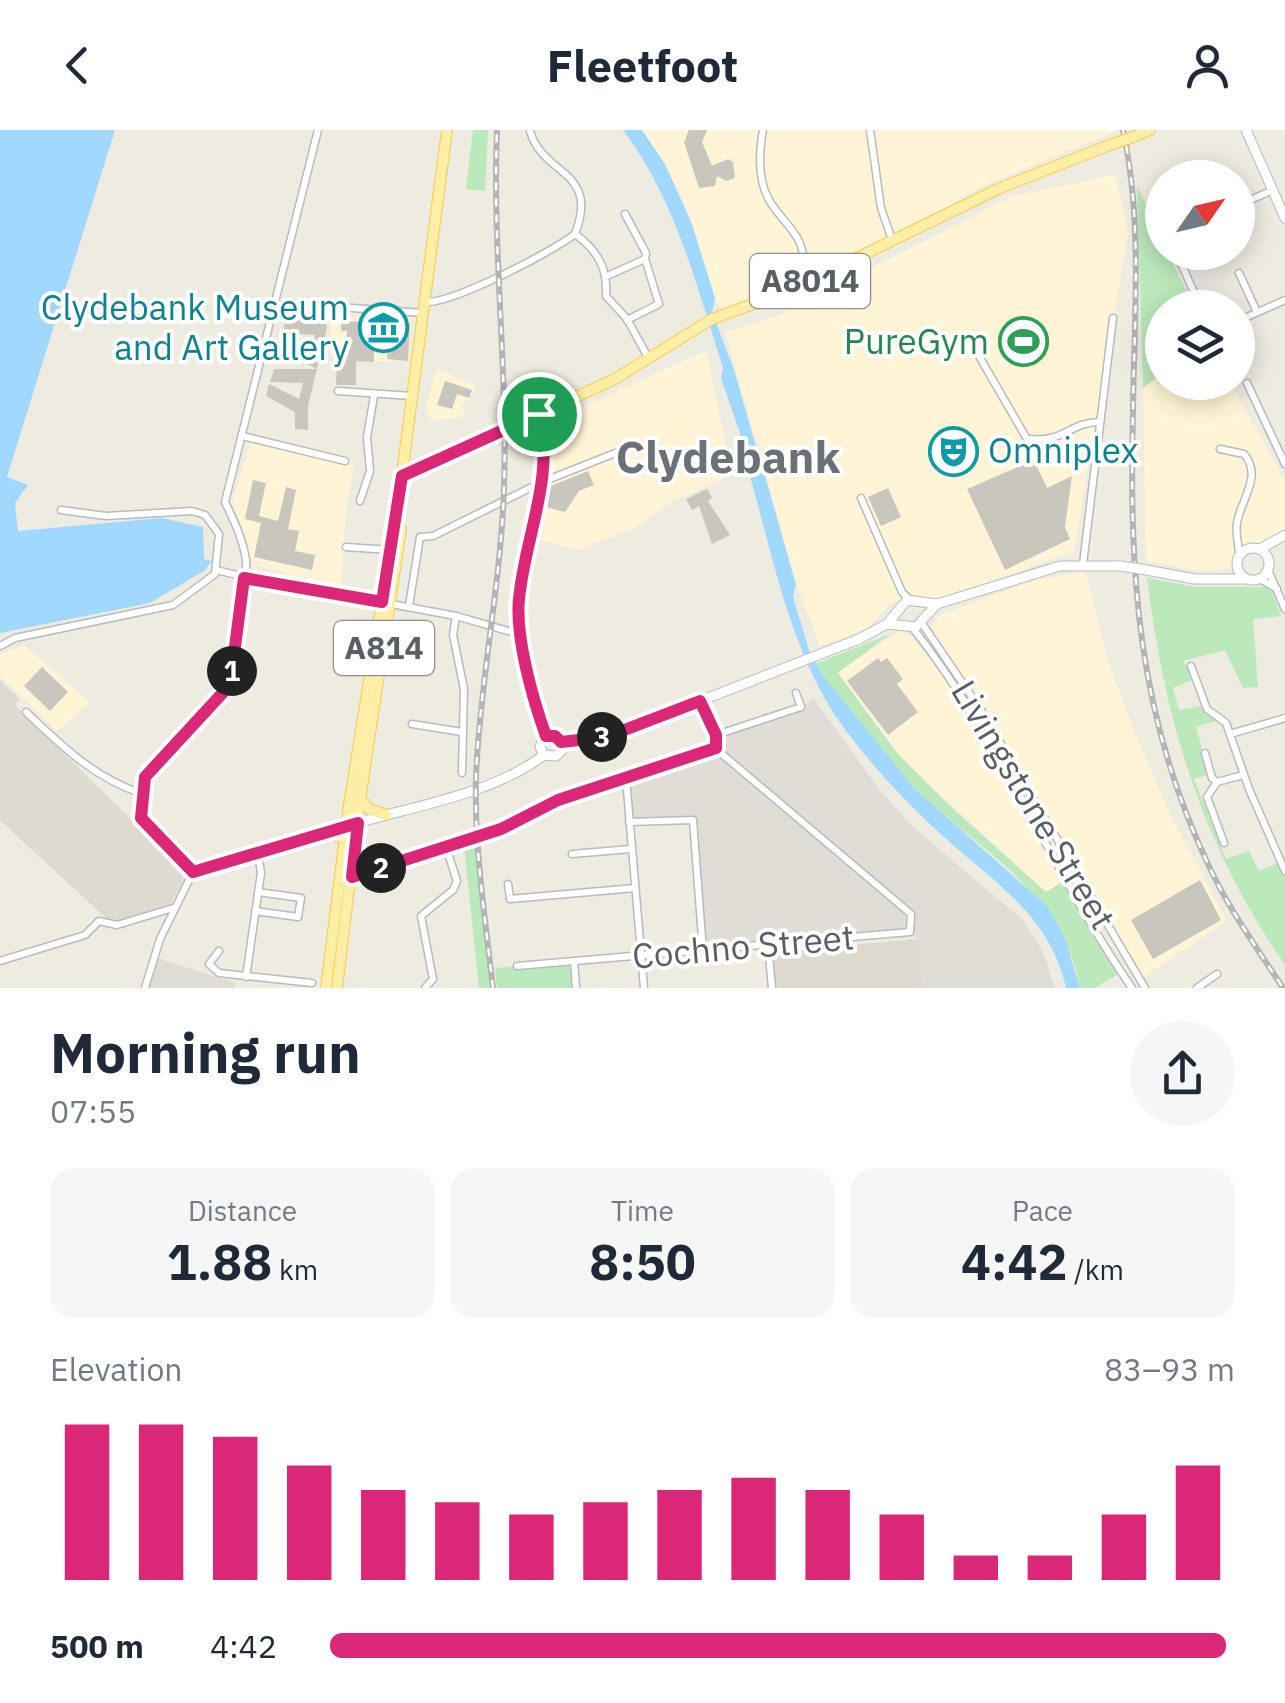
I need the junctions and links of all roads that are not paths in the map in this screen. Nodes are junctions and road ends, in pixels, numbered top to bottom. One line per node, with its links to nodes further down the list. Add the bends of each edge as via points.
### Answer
1 (318, 130): 32 (street)
2 (447, 130): 19 (main road, A814)
3 (531, 130): 12 (street, via 540,150 577,186 582,198)
4 (763, 130): 15 (street, via 767,196 802,248 803,260)
5 (1150, 130): 13 (main road, A8014, bridge, via 1013,182)
6 (1246, 130): 8 (street)
7 (868, 133): 13 (street)
8 (1272, 190): 9 (street); 11 (street)
9 (1255, 198)
10 (625, 214): 14 (street)
11 (1285, 218)
12 (575, 234): 17 (street, via 589,244); 19 (street, via 558,248)
13 (892, 240): 25 (main road, A8014, via 790,291 724,314)
14 (645, 259): 17 (street); 23 (street, via 659,304)
15 (793, 266)
16 (1239, 273): 21 (street)
17 (607, 276): 23 (street, via 606,296)
18 (1285, 300): 21 (street)
19 (427, 306): 20 (street); 28 (main road, A814); 37 (main road, A814)
20 (338, 308)
21 (1257, 312)
22 (1112, 318): 31 (street)
23 (627, 320): 25 (street)
24 (979, 356): 31 (street, via 1027,438 1050,441)
25 (649, 359): 30 (main road, A8014)
26 (338, 390): 27 (street)
27 (374, 396): 28 (street); 40 (street, via 370,471)
28 (412, 396): 37 (main road, A814)
29 (1255, 400): 36 (street)
30 (539, 414): 37 (main road, A8014); 38 (street, via 546,452)
31 (1100, 422): 48 (street)
32 (242, 436): 35 (street); 51 (street, via 226,502 240,536)
33 (1220, 449): 43 (street, via 1244,454 1251,466 1236,524)
34 (618, 452): 38 (street)
35 (344, 461)
36 (1285, 464)
37 (406, 474): 46 (main road, A814); 57 (main road, A814)
38 (542, 482): 59 (street, via 420,537); 65 (street, via 518,601)
39 (861, 498): 56 (street)
40 (360, 501)
41 (61, 510): 50 (street, via 205,515 218,534)
42 (1280, 539): 45 (street); 49 (street)
43 (1238, 542): 45 (street); 47 (street)
44 (346, 547): 46 (street)
45 (1255, 549): 47 (street); 49 (street)
46 (391, 550): 57 (main road, A814)
47 (1238, 560): 52 (street); 53 (street)
48 (1083, 564): 52 (street, bridge, via 1195,580); 58 (street, via 1034,572)
49 (1269, 565): 54 (street); 55 (street)
50 (216, 570): 51 (street); 66 (street, via 173,605)
51 (244, 578): 57 (street); 85 (street, via 230,685 156,763)
52 (1226, 578): 53 (street)
53 (1246, 579): 54 (street)
54 (1260, 579): 55 (street)
55 (1278, 589): 60 (street)
56 (906, 602): 58 (street); 62 (street); 63 (street); 64 (street)
57 (387, 603): 59 (street); 86 (main road, A814); 89 (main road, A814)
58 (936, 604): 62 (street)
59 (409, 606): 61 (street)
60 (1285, 609)
61 (456, 616): 65 (street); 73 (street)
62 (919, 622): 63 (street); 122 (street, Livingstone Street); 123 (street, Livingstone Street, via 981,710)
63 (900, 623): 64 (street)
64 (887, 624): 69 (street)
65 (522, 635): 76 (street)
66 (0, 646)
67 (1191, 666): 74 (street, via 1207,710 1225,720)
68 (796, 693): 75 (street, via 801,707)
69 (700, 701): 75 (street); 77 (street, via 606,737)
70 (26, 712): 85 (street, via 74,758 110,783)
71 (1285, 718): 74 (street)
72 (412, 724): 73 (street)
73 (462, 732): 81 (street)
74 (1230, 734): 82 (street)
75 (716, 735): 78 (street)
76 (546, 736): 77 (street); 80 (street, via 540,743)
77 (561, 742): 80 (street, via 556,756)
78 (716, 748): 83 (street); 105 (street, Cochno Street, via 911,914 910,932)
79 (1205, 753): 84 (street)
80 (544, 755): 87 (street, via 490,783)
81 (462, 773)
82 (1244, 775): 84 (street); 97 (street)
83 (626, 778): 88 (street); 93 (street)
84 (1217, 782): 92 (street, via 1207,798)
85 (142, 794): 98 (street, via 141,818)
86 (360, 798): 87 (main road); 89 (main road, A814)
87 (386, 815): 89 (street)
88 (628, 822): 94 (street); 107 (street, via 693,820)
89 (352, 824): 90 (street); 91 (main road, A814); 99 (main road, A814)
90 (323, 831): 91 (main road); 95 (street)
91 (345, 839): 116 (main road, A814)
92 (1224, 842)
93 (446, 847): 99 (street); 118 (street, via 457,881 421,916 433,979)
94 (631, 849): 96 (street); 101 (street)
95 (258, 854): 98 (street); 102 (street)
96 (572, 854)
97 (1285, 871)
98 (193, 872): 103 (street)
99 (356, 875): 117 (main road, A814)
100 (508, 884): 101 (street, via 510,899)
101 (636, 888): 108 (street)
102 (258, 892): 104 (street); 104 (street, via 301,898 298,917)
103 (174, 908): 109 (street, via 118,925 99,921 85,934); 115 (street)
104 (256, 911): 113 (street)
105 (768, 946): 107 (street, Cochno Street); 121 (street)
106 (219, 951): 113 (street, via 208,964)
107 (703, 951): 108 (street, Cochno Street)
108 (641, 955): 110 (street, Cochno Street); 120 (street)
109 (0, 960)
110 (574, 961): 111 (street, Cochno Street); 119 (street)
111 (517, 966)
112 (1217, 974): 124 (street)
113 (246, 977): 114 (street)
114 (312, 983)
115 (145, 988)
116 (326, 988)
117 (337, 988)
118 (425, 988)
119 (576, 988)
120 (644, 988)
121 (772, 988)
122 (1132, 988)
123 (1145, 988)
124 (1198, 988)

